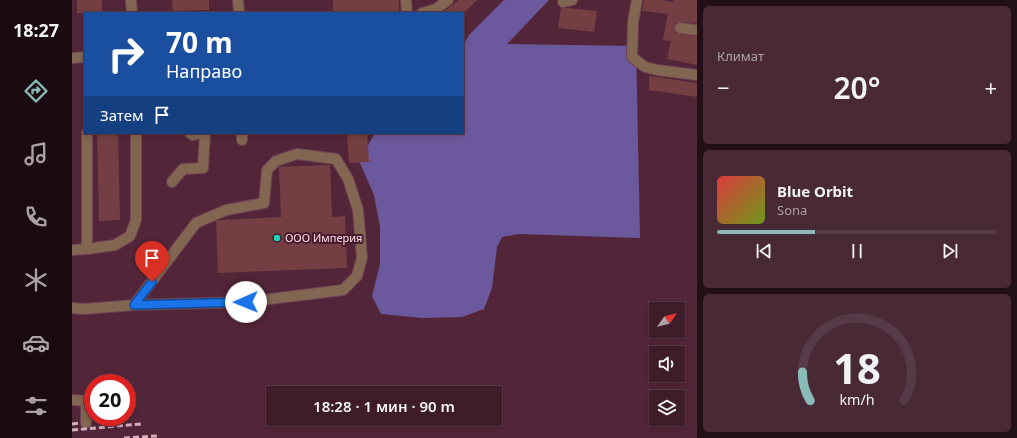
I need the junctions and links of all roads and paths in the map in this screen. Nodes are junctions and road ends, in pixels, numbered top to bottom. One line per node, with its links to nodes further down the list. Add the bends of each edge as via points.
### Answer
1 (131, 0): 6 (street)
2 (238, 0): 7 (street)
3 (406, 0): 8 (street)
4 (448, 0): 9 (street, via 436,9)
5 (637, 0): 14 (street, via 633,22 632,57 645,67)
6 (132, 12)
7 (239, 12)
8 (407, 12)
9 (426, 12)
10 (680, 28): 11 (street)
11 (697, 30)
12 (84, 57): 13 (street)
13 (72, 58)
14 (697, 76)
15 (86, 134): 19 (street)
16 (136, 134): 19 (street, via 136,220 130,236 115,245)
17 (205, 134): 18 (street, via 203,168 183,169)
18 (172, 182)
19 (87, 249): 20 (street)
20 (72, 250)
21 (134, 305): 21 (street, via 196,223 226,210 264,203 267,170 276,161 297,154 336,159 348,179 358,210 362,258 357,276 343,290 246,302); 22 (street)
22 (72, 308)
23 (72, 400): 24 (street)
24 (84, 401)

